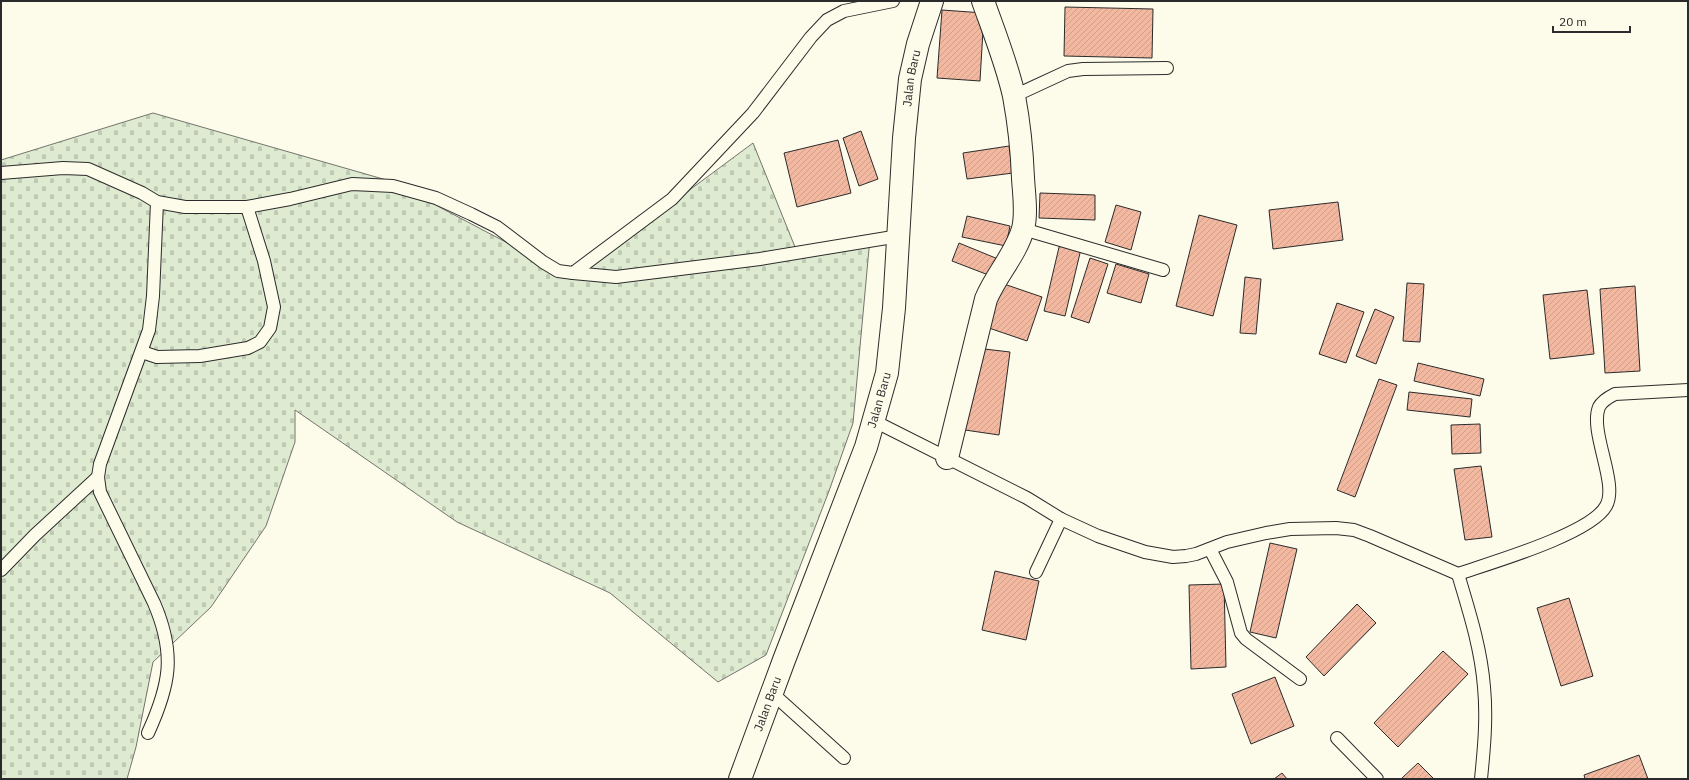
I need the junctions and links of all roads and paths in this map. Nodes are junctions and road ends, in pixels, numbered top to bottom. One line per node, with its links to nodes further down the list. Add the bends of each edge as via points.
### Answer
1 (893, 1): 12 (lane, via 844,11 827,20 753,113 672,199)
2 (932, 1): 10 (street, Jalan Baru, via 910,79)
3 (983, 1): 5 (street)
4 (1167, 68): 5 (lane, via 1083,68 1068,71)
5 (1014, 96): 9 (street, via 1023,167)
6 (1, 173): 7 (lane, via 63,168 88,169 142,192)
7 (157, 202): 8 (lane, via 185,207); 13 (lane, via 151,314)
8 (247, 207): 12 (lane, via 352,184 393,186 436,198 471,214 497,227 558,271); 13 (lane, via 264,261 274,307 270,328 260,342 248,348 200,356 157,357)
9 (1023, 229): 11 (lane); 16 (street, via 1018,244 986,299)
10 (899, 236): 12 (lane, via 760,259 616,277); 15 (street, Jalan Baru, via 892,341)
11 (1163, 270)
12 (573, 273)
13 (142, 352): 17 (lane, via 106,442)
14 (1688, 390): 22 (lane, via 1615,394 1608,398 1599,406 1597,421 1610,491 1607,506 1596,517 1564,536)
15 (874, 421): 16 (lane); 24 (street, Jalan Baru)
16 (948, 458): 18 (lane, via 1027,498)
17 (98, 477): 20 (lane); 25 (lane, via 100,492 154,603 167,638 167,679)
18 (1061, 519): 19 (lane, via 1098,536 1145,552 1173,557); 21 (lane)
19 (1210, 549): 22 (lane, via 1227,542 1266,533 1290,529 1336,528 1354,530 1370,536); 23 (lane, via 1227,582 1241,633 1246,640)
20 (1, 570)
21 (1036, 572)
22 (1458, 574): 30 (lane, via 1479,649 1484,688 1485,730)
23 (1300, 679)
24 (772, 693): 27 (lane); 28 (street, Jalan Baru)
25 (148, 733)
26 (1337, 738): 29 (lane)
27 (844, 758)
28 (742, 778)
29 (1377, 779)
30 (1481, 779)

